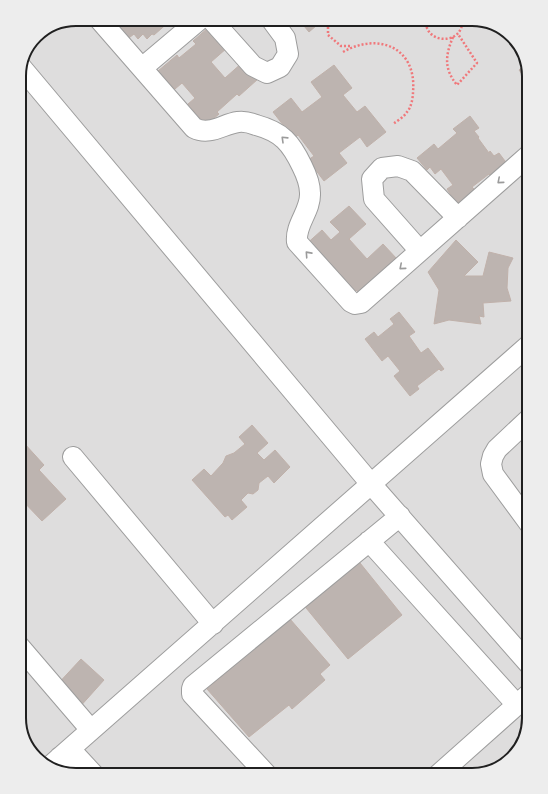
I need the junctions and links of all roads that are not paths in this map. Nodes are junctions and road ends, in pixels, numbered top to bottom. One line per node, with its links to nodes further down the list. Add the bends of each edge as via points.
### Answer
1 (105, 26): 5 (street)
2 (192, 26): 5 (street)
3 (217, 26): 4 (street, via 253,66 267,73 280,67 288,54 285,38)
4 (276, 26)
5 (142, 68): 9 (street, one-way to 5, via 361,303 351,302 297,242 298,228 309,207 310,192 306,175 294,149 270,128 248,122 238,122 210,131 194,128)
6 (26, 73): 13 (street)
7 (522, 161): 8 (street, one-way to 8)
8 (458, 218): 9 (street); 9 (street, via 412,171 398,166 382,168 372,179 374,199)
9 (420, 251)
10 (522, 352): 13 (street)
11 (522, 426): 14 (street, via 497,449 492,456 491,464 492,474)
12 (73, 456): 17 (street)
13 (371, 484): 15 (street); 17 (street)
14 (522, 515)
15 (400, 516): 16 (street); 19 (street)
16 (369, 541): 20 (street); 25 (street, via 193,686 192,694)
17 (213, 624): 22 (street)
18 (26, 654): 22 (street)
19 (522, 656)
20 (522, 698)
21 (522, 700): 26 (street)
22 (91, 730): 23 (street)
23 (62, 762): 24 (street)
24 (77, 768)
25 (261, 768)
26 (446, 768)

